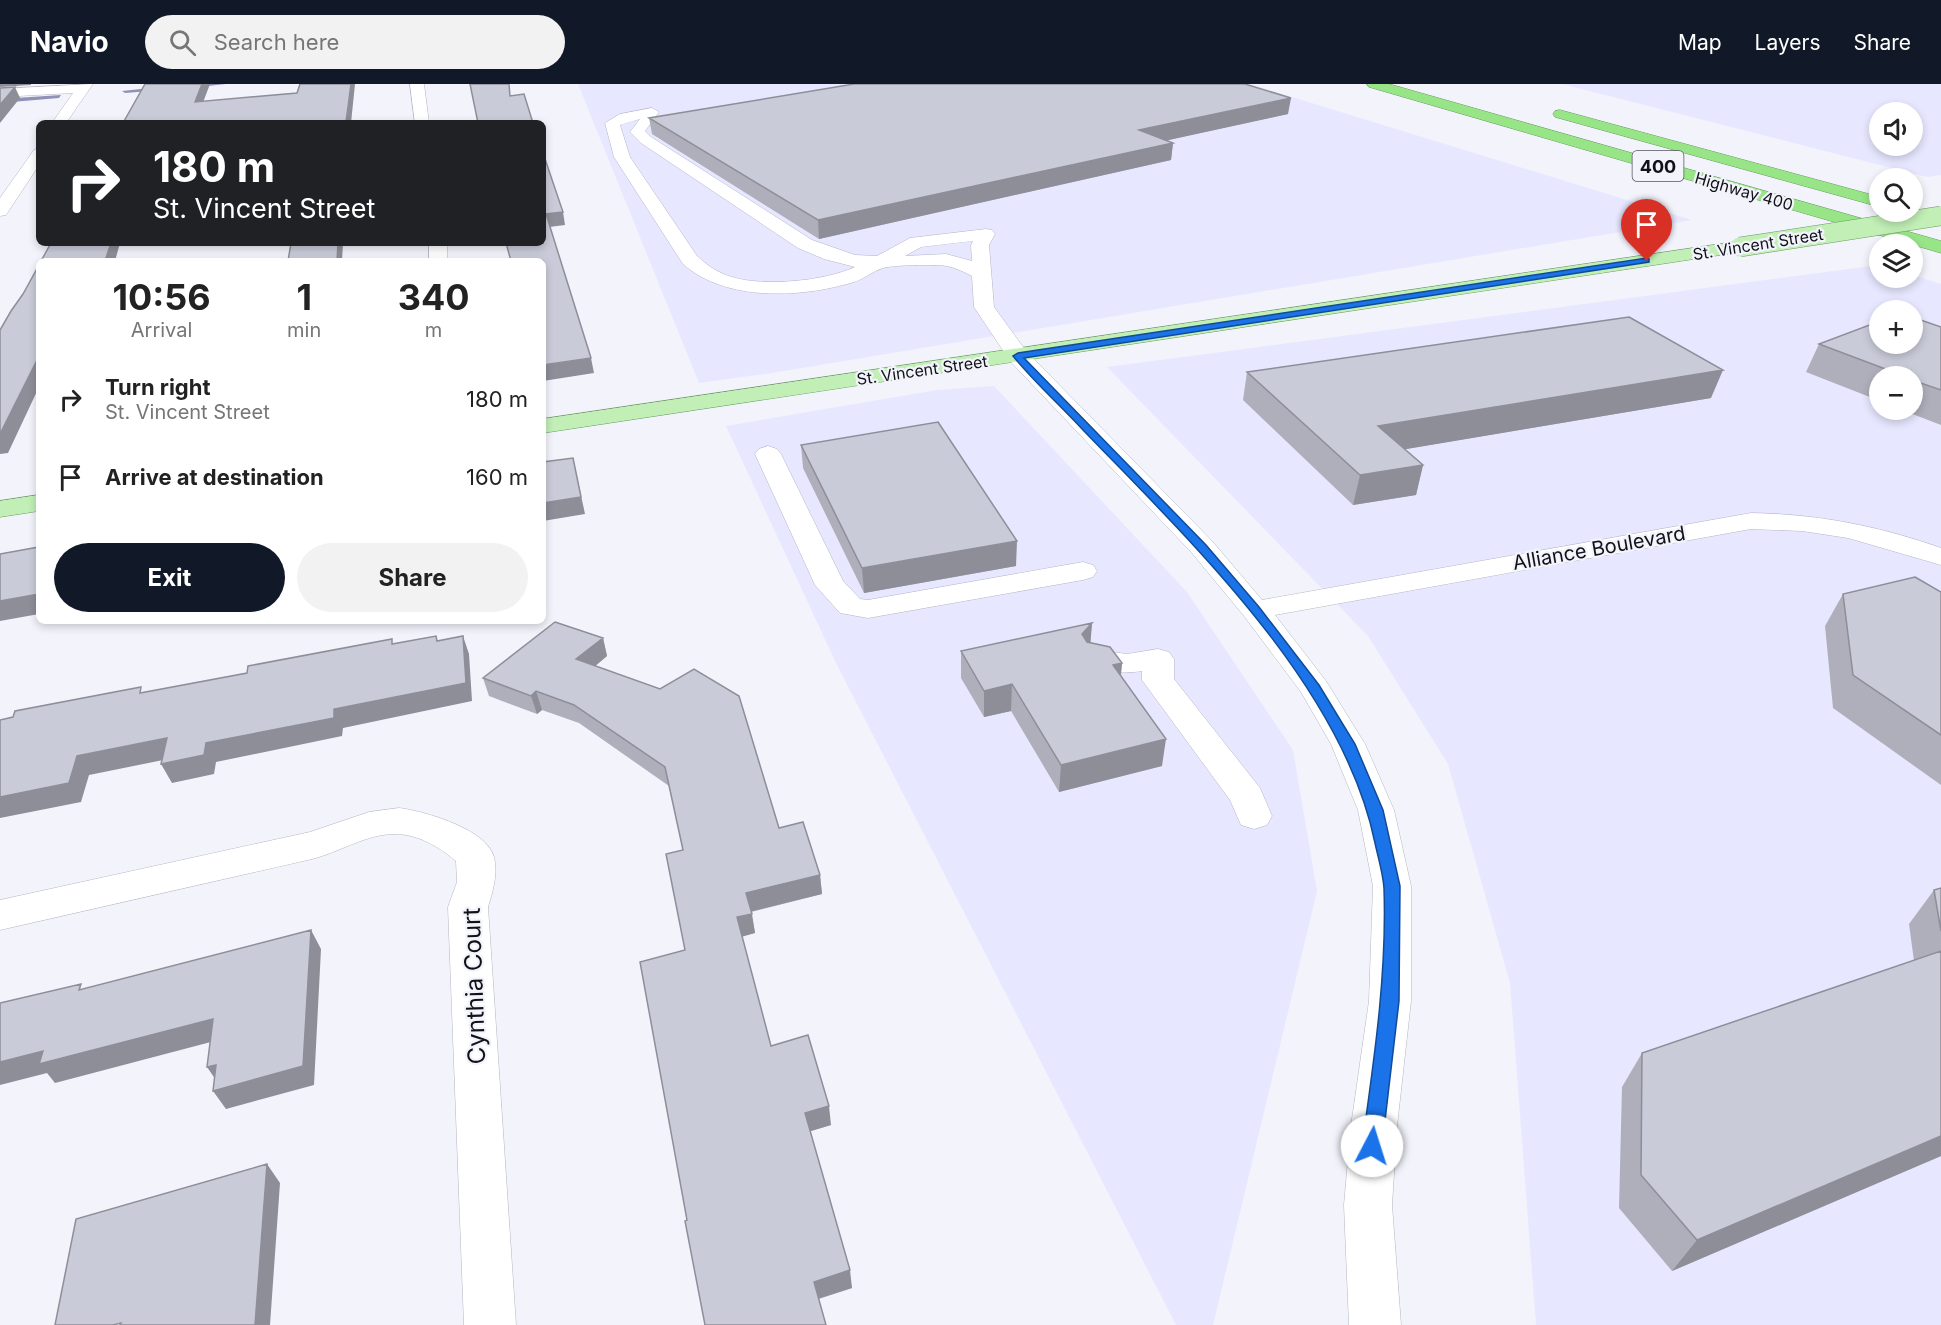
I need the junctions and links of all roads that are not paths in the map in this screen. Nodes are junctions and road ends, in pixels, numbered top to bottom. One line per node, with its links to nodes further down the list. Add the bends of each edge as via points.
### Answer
1 (417, 84): 7 (street)
2 (1374, 84): 13 (highway, Highway 400 / 400)
3 (84, 86): 4 (street); 6 (street)
4 (0, 93)
5 (1540, 109): 9 (highway, Highway 400 / 400)
6 (61, 120)
7 (422, 120)
8 (36, 157): 10 (street)
9 (1869, 199)
10 (0, 211)
11 (1923, 213): 12 (highway)
12 (1941, 217): 16 (main road, St. Vincent Street, bridge)
13 (1941, 248)
14 (880, 262): 14 (street, via 831,255 795,238 637,132 652,112 612,123 622,157 690,260 705,273 730,283 797,286 849,278); 15 (street, via 946,260); 15 (street, via 916,242 986,234 980,245)
15 (982, 273): 16 (street, via 984,307)
16 (1018, 356): 17 (main road, St. Vincent Street); 23 (street, via 1202,547)
17 (546, 426)
18 (768, 454): 22 (street, via 830,585 851,607 868,609)
19 (36, 503): 20 (main road)
20 (0, 509)
21 (1941, 557): 23 (street, Alliance Boulevard, via 1851,529 1796,521 1751,521)
22 (1083, 571)
23 (1255, 610): 28 (street, via 1315,688 1348,744 1376,810 1392,886 1390,1001 1368,1205)
24 (1112, 667): 25 (street, via 1158,659 1158,680 1247,797)
25 (1254, 816)
26 (0, 915): 27 (street, Cynthia Court, via 316,844 388,821 417,825 460,842 476,856 476,882 468,907)
27 (490, 1325)
28 (1375, 1325)

